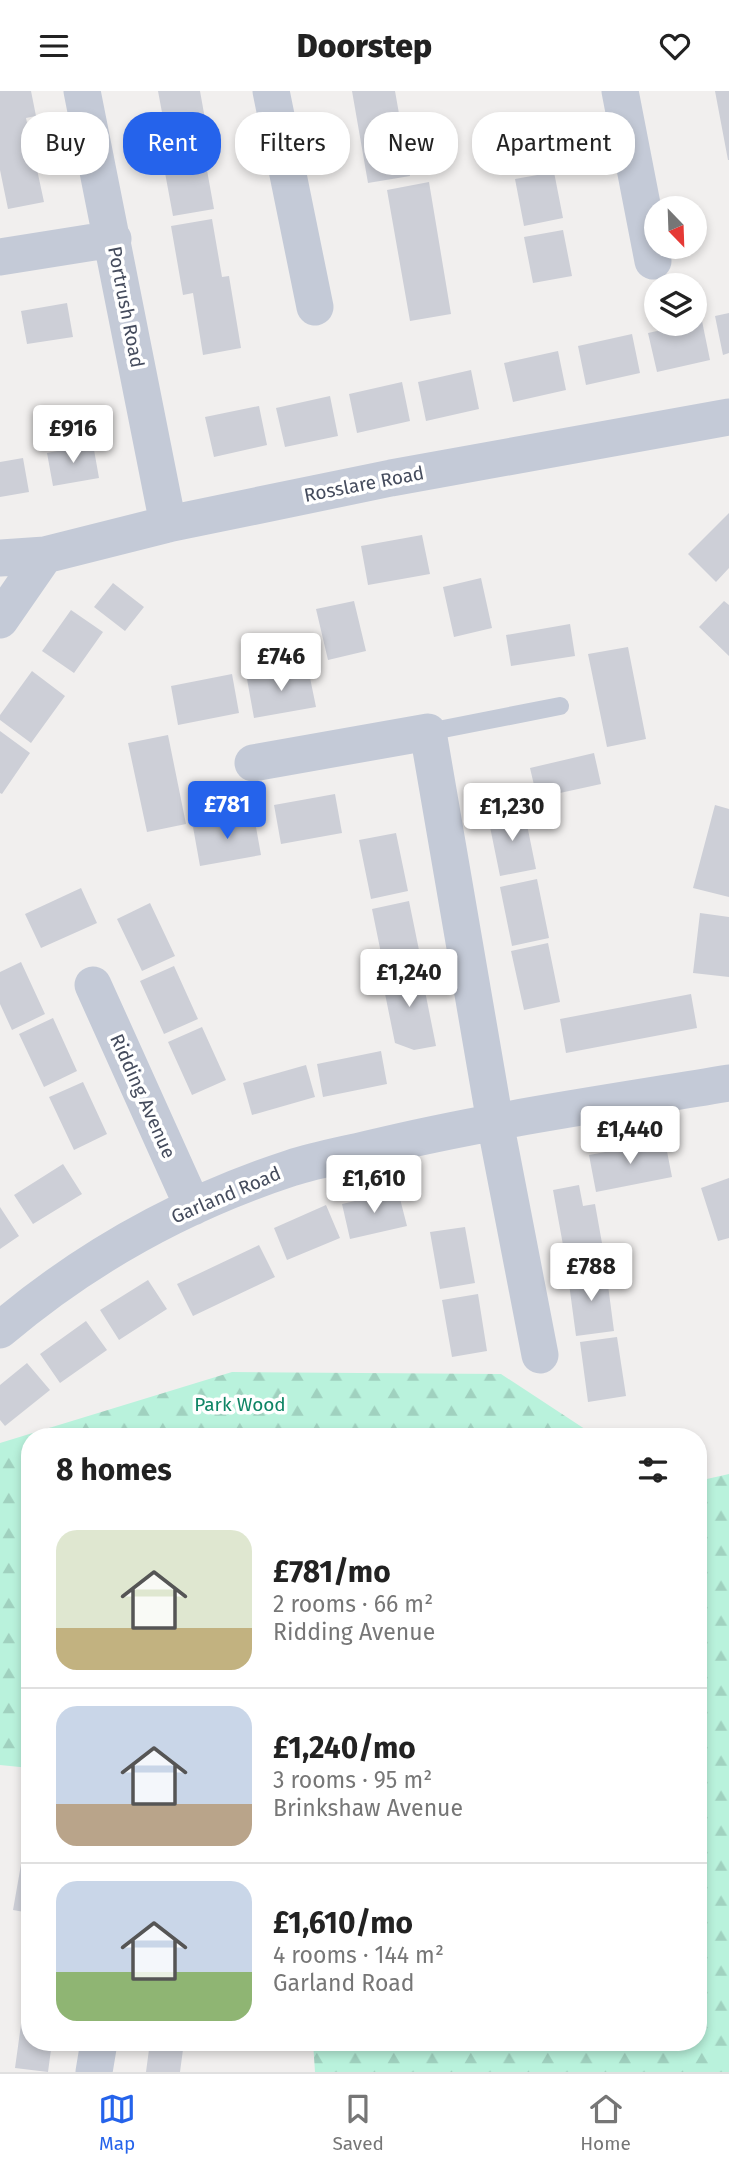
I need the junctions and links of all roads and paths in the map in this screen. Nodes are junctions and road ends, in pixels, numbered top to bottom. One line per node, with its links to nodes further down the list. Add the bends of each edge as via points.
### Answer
1 (82, 91): 4 (street, Portrush Road)
2 (271, 91): 7 (street)
3 (620, 91): 6 (street)
4 (113, 239): 5 (street); 9 (street, Portrush Road)
5 (0, 257)
6 (653, 261)
7 (315, 307)
8 (729, 417): 9 (street, Rosslare Road)
9 (168, 523): 10 (street, Rosslare Road)
10 (45, 555): 11 (street, Rosslare Road); 12 (street)
11 (0, 558)
12 (0, 620)
13 (561, 706): 14 (lane)
14 (428, 732): 15 (street); 18 (street)
15 (253, 763)
16 (93, 985): 19 (street, Ridding Avenue)
17 (729, 1083): 18 (street, Garland Road)
18 (495, 1122): 19 (street, Garland Road, via 291,1168); 21 (street)
19 (193, 1207): 20 (street, Garland Road, via 112,1248 39,1297)
20 (0, 1330)
21 (540, 1355)
22 (98, 2051): 23 (street)
23 (94, 2072)

